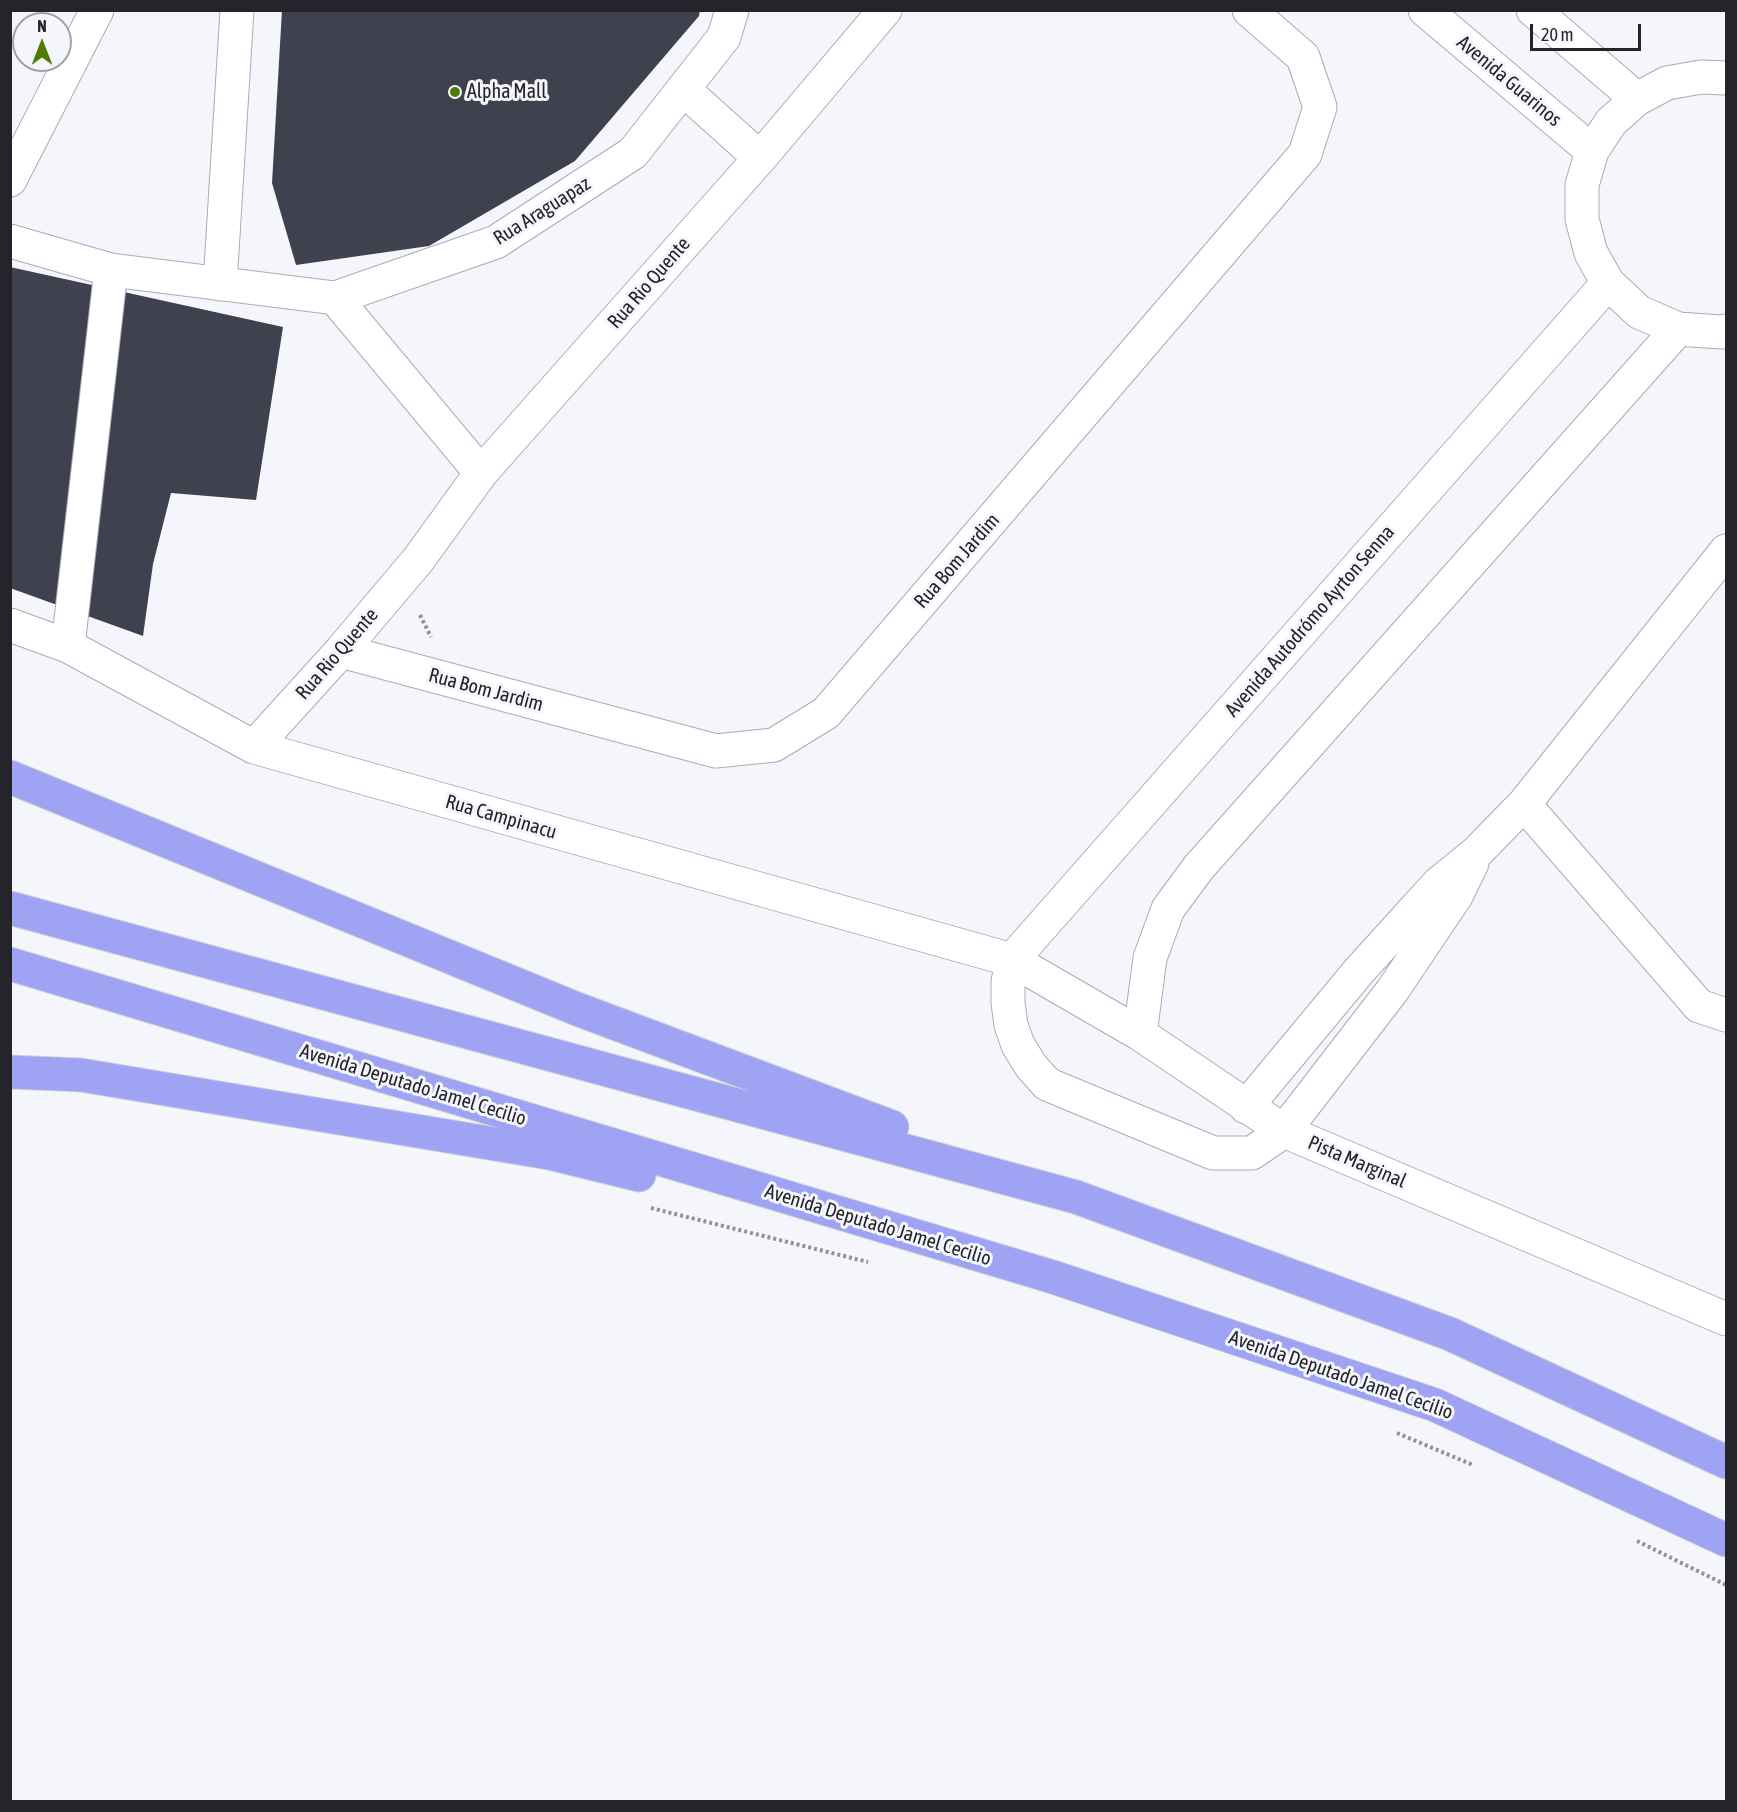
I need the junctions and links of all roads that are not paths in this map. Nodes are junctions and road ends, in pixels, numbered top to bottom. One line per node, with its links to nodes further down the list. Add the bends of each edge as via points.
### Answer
1 (97, 10): 13 (street)
2 (237, 10): 17 (street)
3 (732, 10): 9 (street, Rua Araguapaz, via 724,37)
4 (885, 10): 12 (street, Rua Rio Quente)
5 (1250, 10): 25 (street, Rua Bom Jardim, via 1303,57 1320,107 1305,154 826,713 774,745 716,752)
6 (1425, 10): 11 (street, Avenida Guarinos)
7 (1533, 10): 10 (street)
8 (1726, 78): 10 (street, via 1701,76 1667,83)
9 (683, 89): 12 (street); 18 (street, Rua Araguapaz, via 633,153 496,242)
10 (1637, 99): 11 (street, via 1611,122)
11 (1592, 151): 16 (street, via 1582,184 1582,219 1591,253)
12 (760, 158): 21 (street, Rua Rio Quente)
13 (10, 180)
14 (10, 241): 15 (street, Rua Araguapaz)
15 (111, 270): 17 (street, Rua Araguapaz); 24 (street)
16 (1608, 283): 19 (street, via 1639,312); 31 (street, Avenida Autodrómo Ayrton Senna)
17 (220, 284): 18 (street, Rua Araguapaz)
18 (335, 298): 21 (street)
19 (1678, 329): 20 (street); 36 (street, via 1199,867 1168,909 1150,958)
20 (1726, 331)
21 (481, 473): 25 (street, Rua Rio Quente, via 418,560)
22 (1726, 551): 28 (street)
23 (10, 625): 24 (street, Rua Campinacu)
24 (68, 646): 26 (street, Rua Campinacu)
25 (341, 651): 26 (street, Rua Rio Quente)
26 (254, 747): 31 (street, Rua Campinacu)
27 (10, 777): 40 (highway, via 577,1009)
28 (1524, 804): 29 (street); 35 (street, via 1699,1006)
29 (1476, 853): 33 (street, via 1439,883); 34 (street, via 1456,896)
30 (10, 908): 40 (highway)
31 (1012, 960): 36 (street, Pista Marginal); 39 (street, via 1008,982 1011,1024 1018,1045 1047,1084 1214,1153 1252,1153)
32 (10, 964): 41 (highway, Avenida Deputado Jamel Cecilio)
33 (1359, 970): 34 (street); 38 (street)
34 (1392, 991): 39 (street)
35 (1726, 1014)
36 (1140, 1034): 38 (street, Pista Marginal)
37 (10, 1072): 41 (highway, via 81,1076 549,1153)
38 (1246, 1107): 39 (street, Pista Marginal)
39 (1284, 1131): 42 (street, Pista Marginal)
40 (1076, 1197): 43 (highway, via 1450,1334)
41 (1053, 1277): 44 (highway, Avenida Deputado Jamel Cecilio, via 1435,1405)
42 (1726, 1319)
43 (1726, 1462)
44 (1726, 1540)

